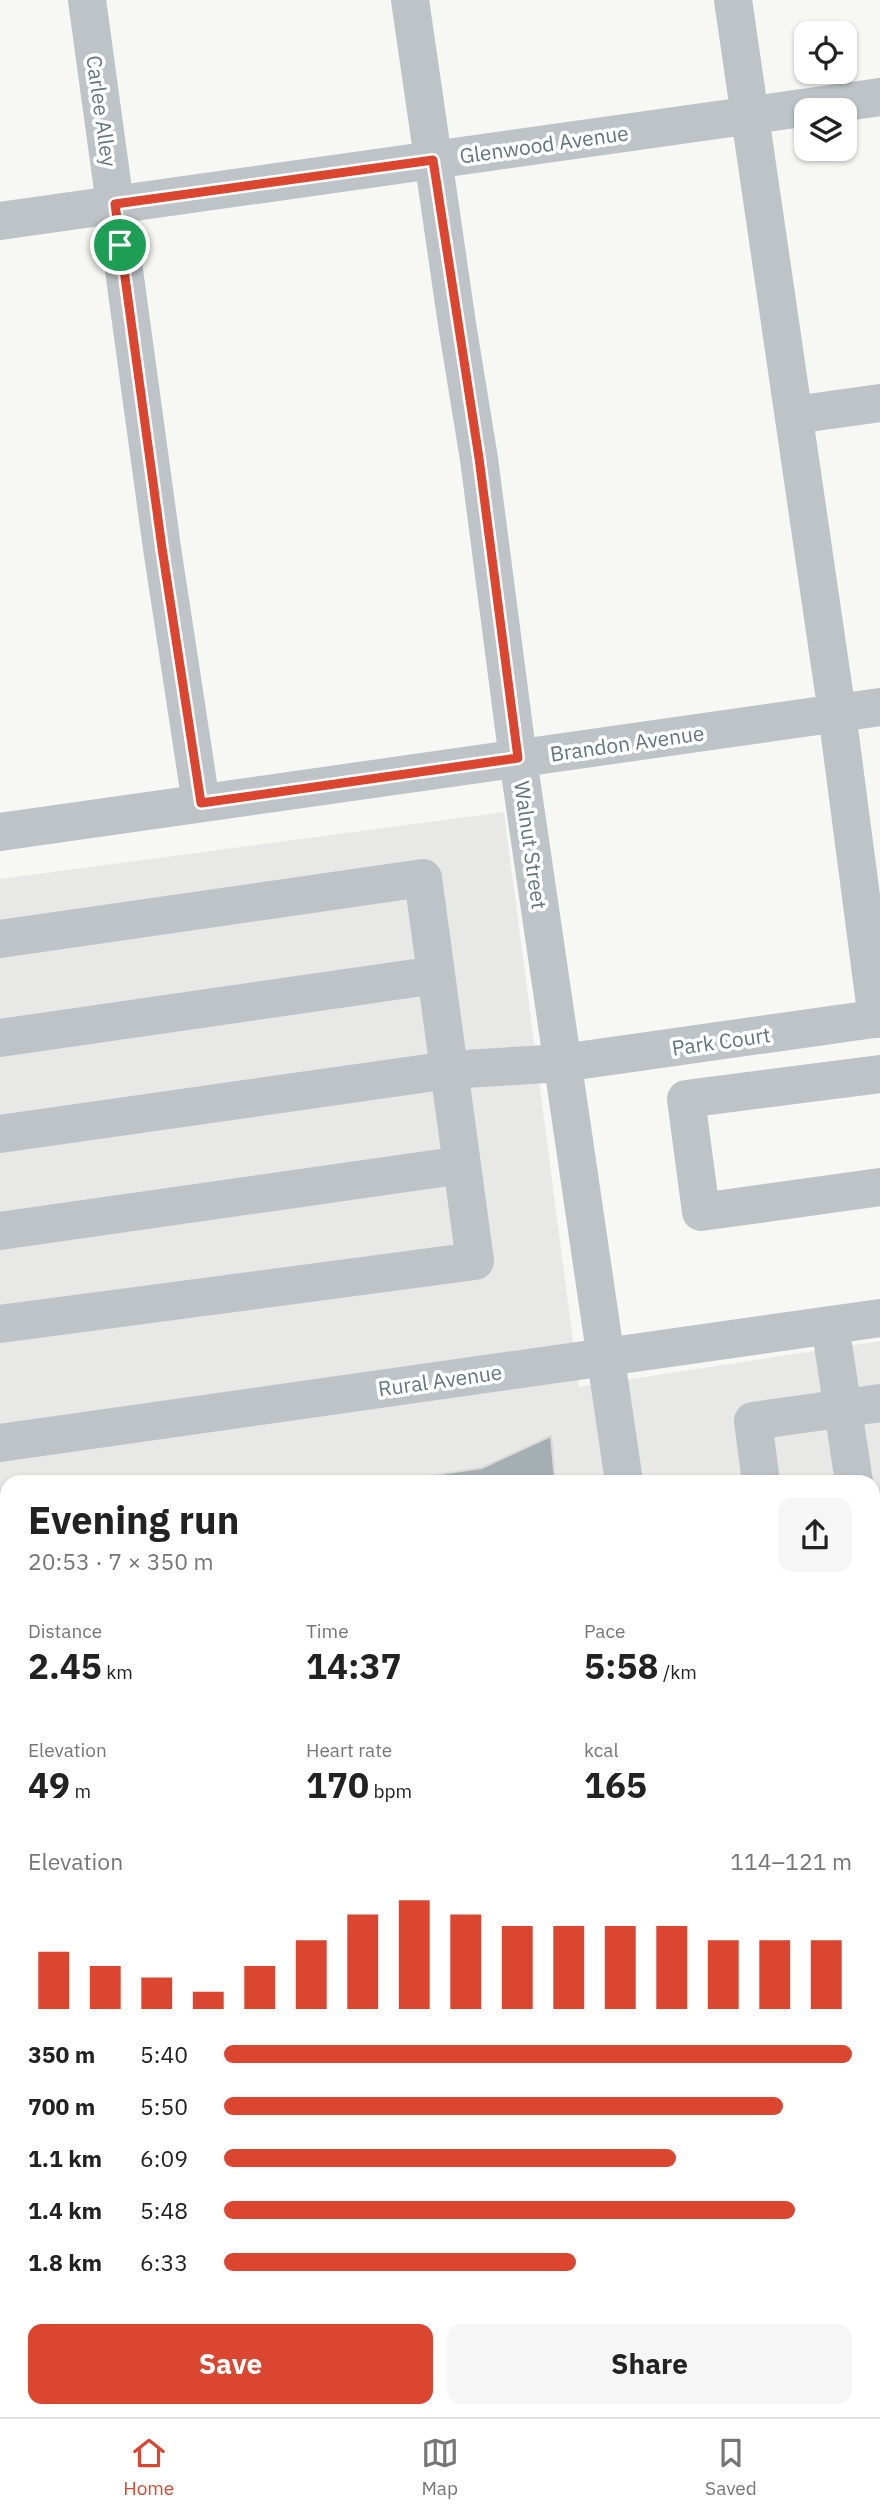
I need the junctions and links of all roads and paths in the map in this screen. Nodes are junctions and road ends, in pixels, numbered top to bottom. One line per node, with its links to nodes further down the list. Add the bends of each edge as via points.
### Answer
1 (87, 0): 7 (street, Carlee Alley)
2 (410, 0): 6 (street, Walnut Street)
3 (733, 0): 5 (street)
4 (880, 97): 5 (street, Glenwood Avenue)
5 (750, 115): 6 (street, Glenwood Avenue); 10 (street)
6 (433, 160): 7 (street, Glenwood Avenue); 13 (street, Walnut Street, via 479,458)
7 (115, 204): 8 (street, Glenwood Avenue); 14 (street, Carlee Alley)
8 (0, 221)
9 (880, 403): 10 (street)
10 (794, 415): 12 (street)
11 (880, 707): 12 (street, Brandon Avenue)
12 (837, 713): 13 (street, Brandon Avenue); 18 (street)
13 (518, 758): 14 (street, Brandon Avenue); 20 (street, Walnut Street)
14 (201, 803): 15 (street, Brandon Avenue)
15 (0, 832)
16 (0, 939): 17 (street, via 423,878)
17 (436, 975): 19 (street); 21 (street)
18 (878, 1018): 20 (street, Park Court)
19 (0, 1038)
20 (562, 1063): 21 (street, Park Court); 30 (street, Walnut Street)
21 (449, 1070): 23 (street, Park Court); 24 (street)
22 (880, 1074): 25 (street, via 686,1099 701,1212)
23 (0, 1134)
24 (462, 1165): 26 (street); 28 (street, via 475,1261)
25 (880, 1188)
26 (0, 1231)
27 (880, 1318): 29 (street, Rural Avenue)
28 (0, 1324)
29 (830, 1325): 30 (street, Rural Avenue); 32 (street)
30 (606, 1356): 33 (street, Rural Avenue); 34 (street, Walnut Street)
31 (880, 1402): 32 (street)
32 (842, 1407): 35 (street, via 752,1421); 36 (street)
33 (0, 1443)
34 (623, 1475)
35 (760, 1475)
36 (853, 1475)

